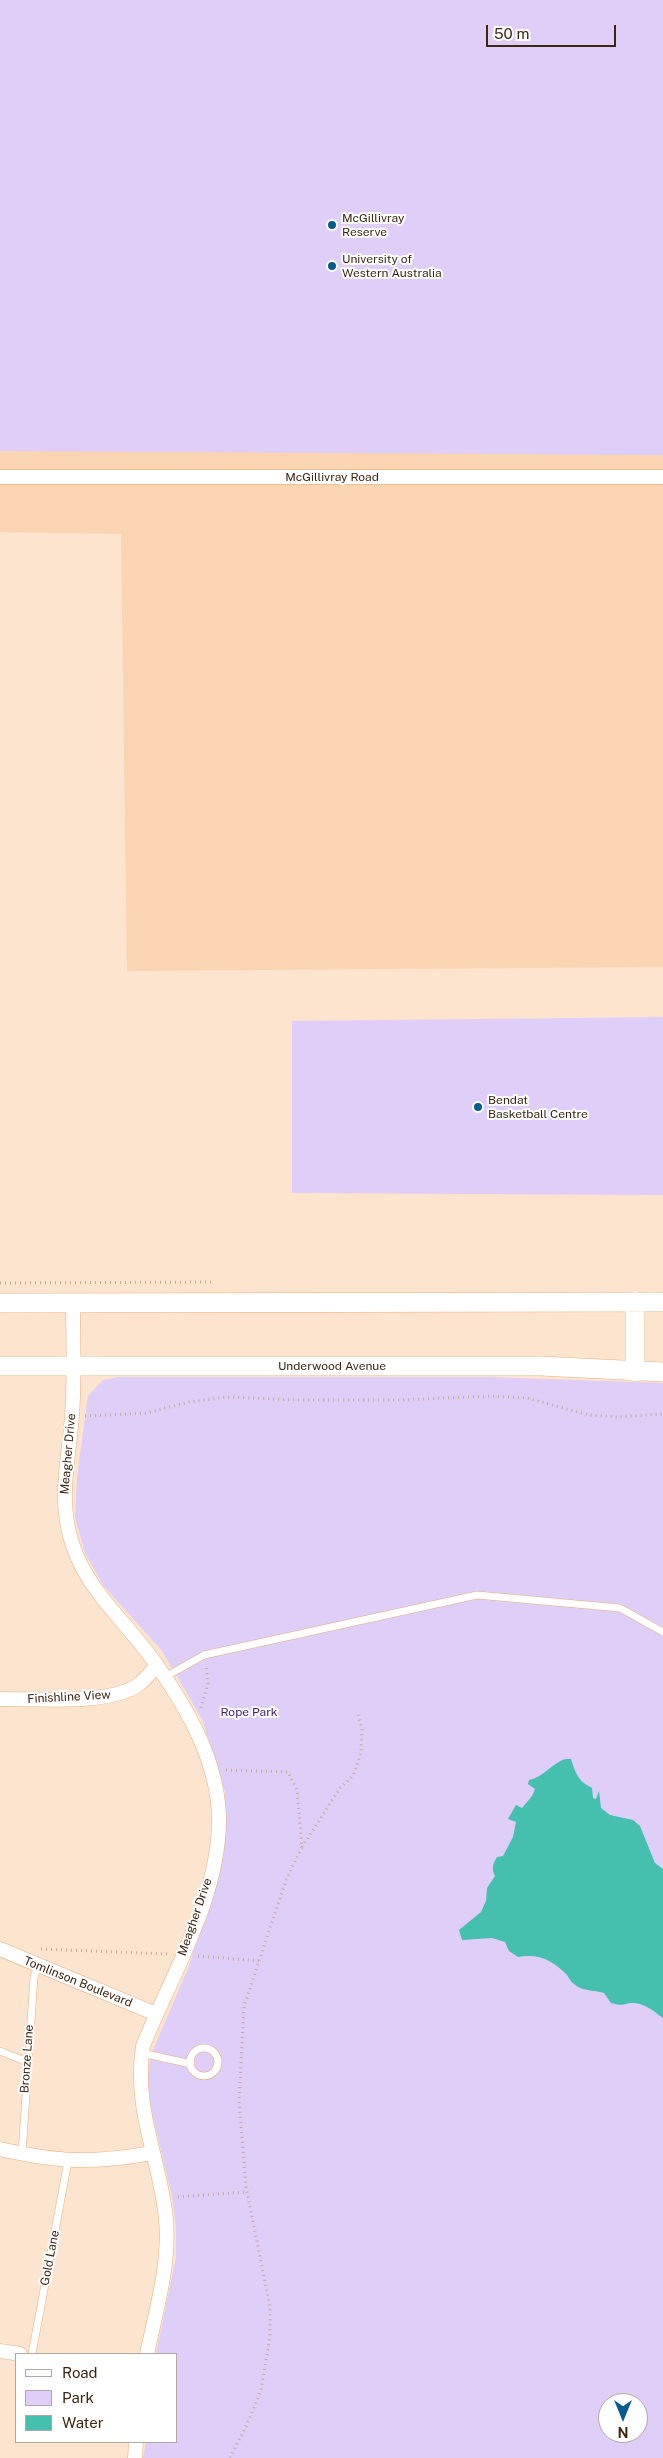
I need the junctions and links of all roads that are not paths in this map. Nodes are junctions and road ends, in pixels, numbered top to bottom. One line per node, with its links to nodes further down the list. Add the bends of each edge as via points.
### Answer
1 (0, 477): 2 (street, McGillivray Road)
2 (663, 477)
3 (0, 1302): 4 (main road)
4 (73, 1302): 5 (main road); 8 (street, Meagher Drive)
5 (635, 1302): 6 (main road); 9 (main road)
6 (663, 1302)
7 (0, 1366): 8 (main road, Underwood Avenue)
8 (74, 1366): 9 (main road, Underwood Avenue, via 541,1366); 12 (street, Meagher Drive, via 63,1496 73,1548 99,1596)
9 (635, 1372): 10 (main road, Underwood Avenue)
10 (663, 1372)
11 (663, 1632): 12 (lane, via 620,1608 477,1595 204,1655)
12 (161, 1671): 13 (street, Finishline View, via 120,1693 97,1697); 16 (street, Meagher Drive, via 199,1736 210,1769 219,1818 205,1896)
13 (0, 1699)
14 (0, 1949): 15 (street, Tomlinson Boulevard)
15 (38, 1966): 16 (street, Tomlinson Boulevard); 19 (lane, Bronze Lane, via 34,1977)
16 (156, 2014): 18 (street, Meagher Drive)
17 (0, 2051): 19 (lane)
18 (142, 2053): 20 (lane); 22 (street, Meagher Drive, via 141,2098)
19 (27, 2062): 23 (lane, Bronze Lane)
20 (191, 2064)
21 (0, 2149): 23 (street)
22 (152, 2153): 24 (street, via 113,2160); 28 (street, Meagher Drive, via 163,2198 167,2237 165,2267)
23 (22, 2154): 24 (street)
24 (68, 2161): 27 (lane, Gold Lane)
25 (0, 2350): 26 (street)
26 (15, 2353)
27 (32, 2353)
28 (146, 2353)
29 (136, 2443): 30 (street)
30 (135, 2458)

